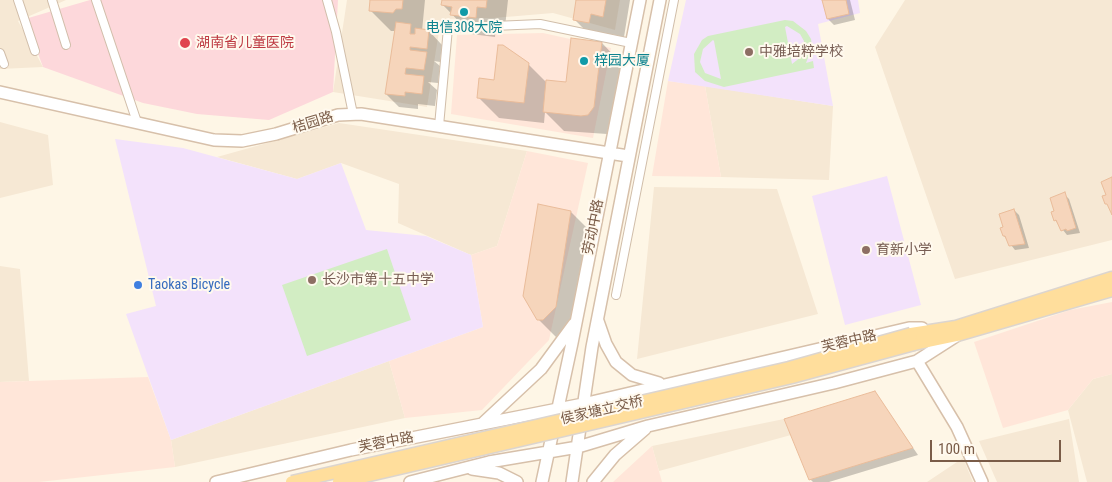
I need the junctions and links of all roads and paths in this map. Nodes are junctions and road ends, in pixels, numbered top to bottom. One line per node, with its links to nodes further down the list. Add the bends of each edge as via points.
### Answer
1 (18, 0): 10 (street)
2 (52, 0): 9 (street)
3 (96, 0): 15 (street)
4 (327, 0): 14 (street)
5 (640, 0): 8 (street, 劳动中路)
6 (660, 0): 18 (street, 劳动中路)
7 (674, 0): 21 (street)
8 (631, 43): 16 (street, via 540,24 448,28); 17 (street, 劳动中路)
9 (66, 46)
10 (35, 51)
11 (0, 53): 12 (street)
12 (4, 64)
13 (0, 92): 15 (street, 桔园路)
14 (353, 114): 15 (street, 桔园路, via 338,115 242,141 214,140); 16 (street, 桔园路)
15 (136, 122)
16 (439, 126): 17 (street, 桔园路)
17 (609, 152): 18 (street, 桔园路); 22 (street, 劳动中路)
18 (628, 156): 23 (street, 劳动中路)
19 (1112, 278): 24 (main road, 芙蓉中路)
20 (1112, 290): 24 (main road, 芙蓉中路)
21 (616, 295)
22 (576, 320): 29 (street, 劳动中路); 30 (street, via 541,369)
23 (598, 320): 27 (street, via 616,362 632,375); 28 (street, 劳动中路)
24 (957, 331): 25 (main road); 26 (street); 27 (street, 芙蓉中路, via 909,328)
25 (913, 339): 36 (main road, 侯家塘立交桥, bridge); 37 (main road, 侯家塘立交桥, bridge, via 792,377)
26 (917, 361): 31 (street); 43 (street, via 957,426)
27 (663, 384): 28 (street, 芙蓉中路)
28 (583, 404): 29 (street, 芙蓉中路); 32 (street, 劳动中路)
29 (556, 409): 30 (street, 芙蓉中路); 33 (street, 劳动中路)
30 (481, 426): 35 (street, 芙蓉中路, via 351,450)
31 (648, 426): 32 (street); 42 (street, via 615,455)
32 (578, 447): 33 (street); 41 (street, 劳动中路)
33 (548, 453): 34 (street); 40 (street, 劳动中路)
34 (468, 468): 38 (street); 39 (street, via 499,473)
35 (216, 482)
36 (292, 482)
37 (339, 482)
38 (410, 482)
39 (517, 482)
40 (542, 482)
41 (572, 482)
42 (593, 482)
43 (982, 482)

